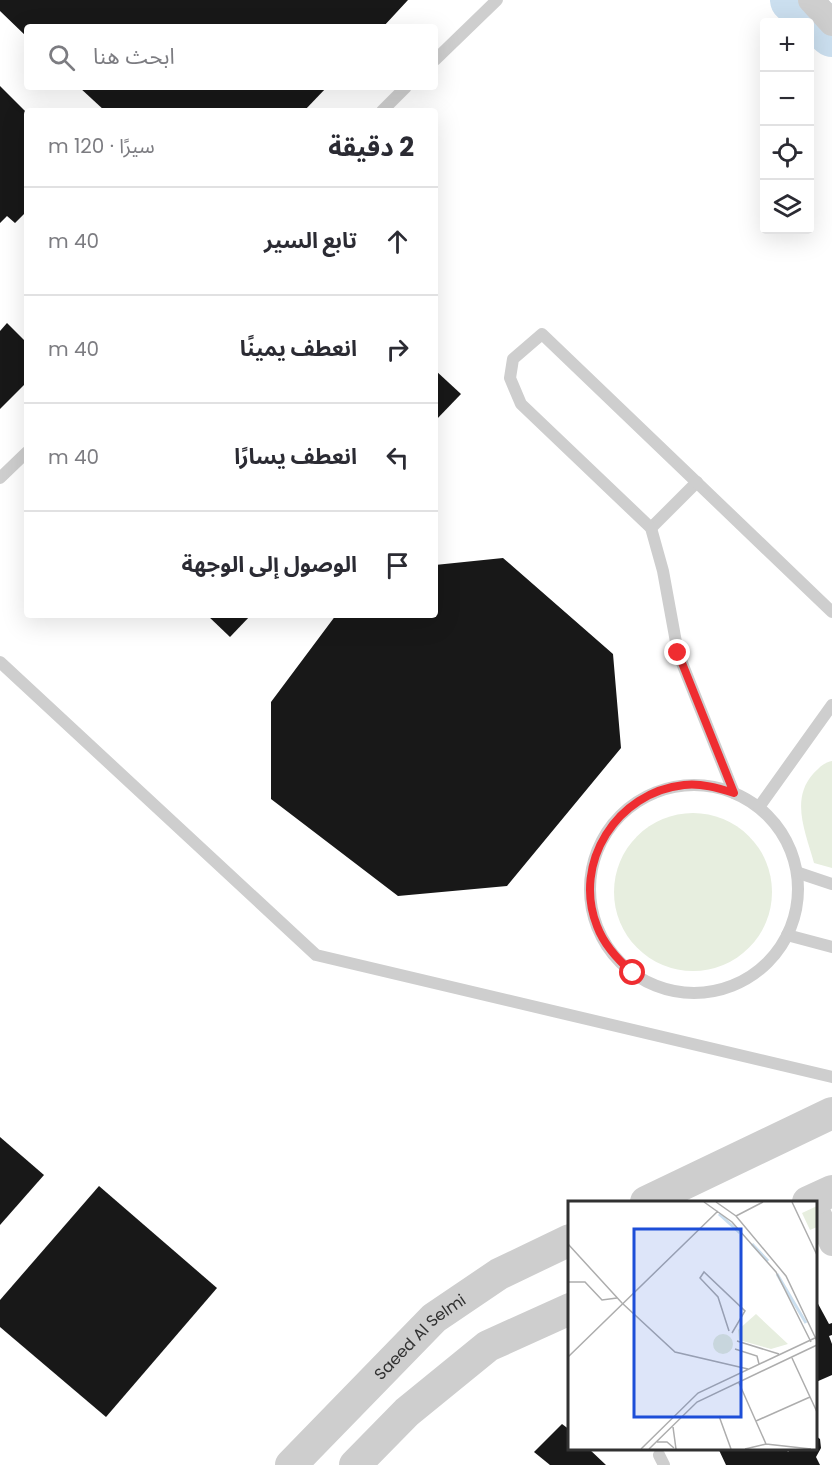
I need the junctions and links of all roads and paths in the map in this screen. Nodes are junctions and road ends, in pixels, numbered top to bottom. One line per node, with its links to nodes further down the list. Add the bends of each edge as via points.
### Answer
1 (497, 0): 4 (lane)
2 (811, 0): 3 (street)
3 (832, 23)
4 (438, 57)
5 (403, 90): 6 (lane)
6 (385, 108)
7 (24, 455): 8 (lane)
8 (0, 478)
9 (697, 482): 10 (lane); 10 (lane, via 542,334 513,359 510,378 521,404); 11 (lane)
10 (651, 528): 14 (lane, via 678,653)
11 (832, 612)
12 (0, 662): 20 (lane, via 316,955)
13 (832, 705): 15 (lane)
14 (734, 793): 15 (lane); 18 (lane, via 710,786 685,785 661,790 622,813 598,846 592,866 589,886 597,926 618,960 633,973 650,983 689,992 708,991 746,978 762,967)
15 (759, 807): 16 (lane, via 779,828)
16 (799, 873): 17 (lane); 18 (lane, via 796,910)
17 (832, 884)
18 (787, 935): 19 (lane)
19 (832, 948)
20 (832, 1077)
21 (832, 1113): 22 (street)
22 (650, 1201)
23 (817, 1204): 25 (street)
24 (568, 1241): 27 (street, Saeed Al Selmi, via 499,1274 434,1318)
25 (832, 1243)
26 (568, 1310): 28 (street, via 488,1346 407,1412)
27 (291, 1465)
28 (356, 1465)

